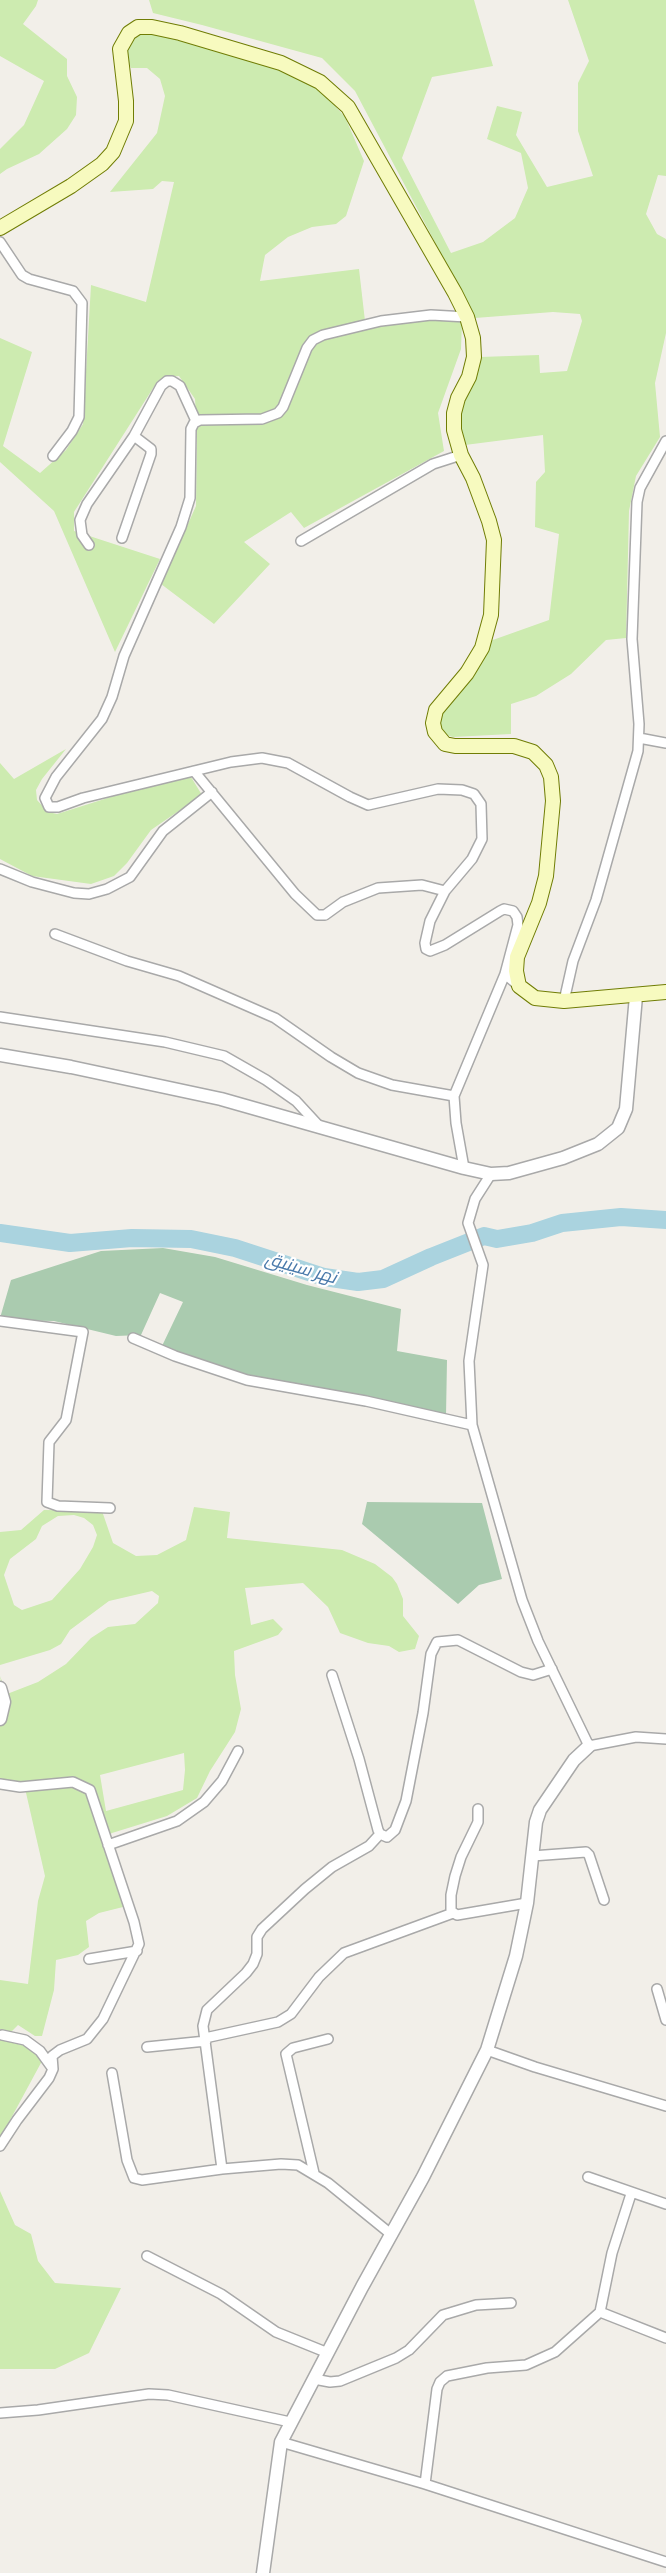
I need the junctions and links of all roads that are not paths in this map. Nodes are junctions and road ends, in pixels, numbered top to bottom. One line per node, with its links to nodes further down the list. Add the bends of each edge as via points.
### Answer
1 (0, 228): 3 (main road, via 71,186 113,153 126,121 120,49 129,33 138,27 152,27 281,63 320,82 336,95 348,107)
2 (0, 242): 8 (street, via 21,275 73,291 82,303 79,417)
3 (467, 317): 4 (street, via 431,315 381,321 323,335 307,348 278,413 262,418); 7 (main road, via 474,357 454,413)
4 (196, 421): 5 (street, via 180,386 167,381); 14 (street, via 191,429 190,498 181,527 124,656 105,712 45,798 49,807 58,807)
5 (134, 436): 9 (street, via 151,454); 11 (street, via 80,520 82,535)
6 (666, 441): 12 (street, via 640,488 637,502 632,639)
7 (461, 455): 10 (street, via 433,464); 20 (main road, via 494,540 491,615 482,648 436,710 433,723 445,744 514,746 533,752 551,777 553,801 546,876 517,957)
8 (53, 456)
9 (122, 538)
10 (301, 541)
11 (89, 545)
12 (639, 738): 13 (street); 23 (street, via 618,826 573,961)
13 (666, 742)
14 (194, 771): 15 (street); 17 (street, via 250,758 273,759 368,805 438,789 468,792 481,804 482,839 472,859)
15 (212, 792): 16 (street, via 163,831 130,877 107,890 74,892); 17 (street, via 295,894 317,915 325,915 343,902 378,888 422,885)
16 (0, 869)
17 (446, 891): 19 (street, via 430,921 427,950 445,945 509,909 518,921)
18 (55, 934): 26 (street, via 179,976 275,1018 358,1072 392,1085)
19 (505, 974): 20 (street); 26 (street)
20 (519, 986): 23 (main road, via 534,998)
21 (666, 992): 22 (main road)
22 (636, 996): 23 (main road); 29 (street, via 626,1108 614,1134 563,1158 520,1171)
23 (564, 1001)
24 (0, 1017): 27 (street, via 218,1054 289,1096)
25 (0, 1055): 27 (street, via 150,1083)
26 (454, 1096): 28 (street)
27 (320, 1127): 28 (street)
28 (464, 1168): 29 (street)
29 (491, 1174): 32 (street, via 472,1205 468,1223 483,1265 469,1362)
30 (0, 1321): 33 (street, via 82,1332 66,1420 49,1442 46,1502)
31 (133, 1338): 32 (street, via 247,1380)
32 (472, 1425): 34 (street, via 522,1600)
33 (110, 1508)
34 (552, 1670): 39 (street); 43 (street, via 532,1675 458,1640 437,1641 431,1654 406,1802 395,1830 387,1837)
35 (332, 1675): 43 (street)
36 (0, 1688): 37 (street, via 4,1702)
37 (0, 1719)
38 (666, 1739): 39 (street, via 636,1737)
39 (589, 1746): 45 (street, via 573,1760 540,1810 533,1832)
40 (238, 1751): 44 (street, via 222,1781 204,1802 177,1821)
41 (0, 1784): 44 (street, via 82,1785 90,1790)
42 (478, 1809): 48 (street, via 478,1822 455,1876 450,1903)
43 (380, 1834): 55 (street, via 369,1846 323,1874 262,1929 253,1964 207,2010)
44 (108, 1845): 49 (street, via 135,1923)
45 (532, 1856): 46 (street, via 586,1852); 47 (street)
46 (604, 1900)
47 (527, 1903): 48 (street); 57 (street, via 516,1956)
48 (453, 1913): 55 (street, via 344,1953 319,1977 291,2014 278,2022)
49 (137, 1951): 50 (street); 58 (street, via 104,2019 87,2039 52,2056)
50 (89, 1959)
51 (657, 1989): 52 (street)
52 (666, 2020)
53 (2, 2035): 58 (street, via 26,2040)
54 (328, 2039): 63 (street, via 292,2048 286,2054)
55 (206, 2040): 56 (street); 62 (street)
56 (147, 2046)
57 (487, 2050): 60 (street); 67 (street)
58 (53, 2068): 61 (street)
59 (112, 2073): 62 (street, via 127,2160 134,2178)
60 (666, 2106)
61 (0, 2146)
62 (222, 2169): 63 (street, via 290,2164)
63 (314, 2172): 67 (street)
64 (588, 2177): 65 (street)
65 (632, 2194): 66 (street); 70 (street, via 612,2253)
66 (666, 2204)
67 (392, 2235): 72 (street)
68 (147, 2256): 72 (street, via 221,2294 276,2332)
69 (511, 2303): 73 (street, via 476,2306 443,2315 396,2358 340,2381)
70 (600, 2312): 71 (street); 77 (street, via 555,2352 536,2361 447,2376 440,2382)
71 (666, 2338)
72 (328, 2353): 73 (street)
73 (314, 2379): 75 (street)
74 (0, 2413): 75 (street, via 158,2394)
75 (290, 2422): 76 (street)
76 (281, 2442): 77 (street); 79 (street)
77 (425, 2484): 78 (street)
78 (666, 2562)
79 (263, 2573)

